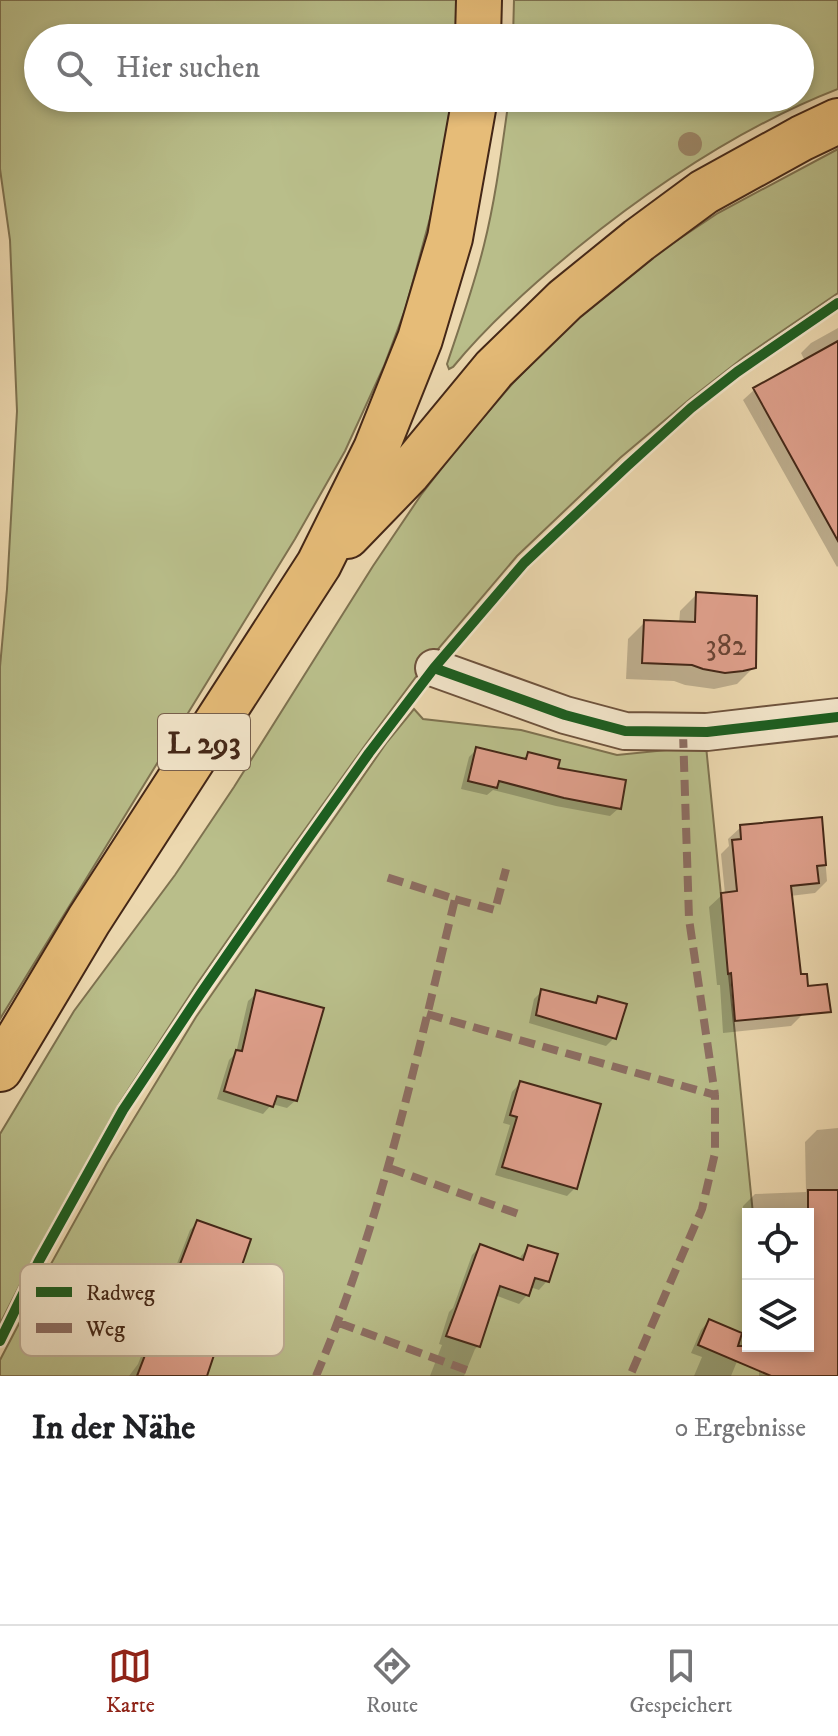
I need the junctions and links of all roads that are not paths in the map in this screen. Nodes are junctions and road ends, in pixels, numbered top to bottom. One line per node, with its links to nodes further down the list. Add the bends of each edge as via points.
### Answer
1 (479, 0): 2 (highway)
2 (478, 24)
3 (472, 112): 5 (highway, L 293, via 450,238 420,339 376,449)
4 (838, 121): 5 (highway, via 704,192 565,300 494,369 408,473)
5 (319, 564): 8 (highway, L 293, via 89,920)
6 (434, 668): 7 (street, via 625,731 707,732)
7 (838, 717)
8 (0, 1069)

